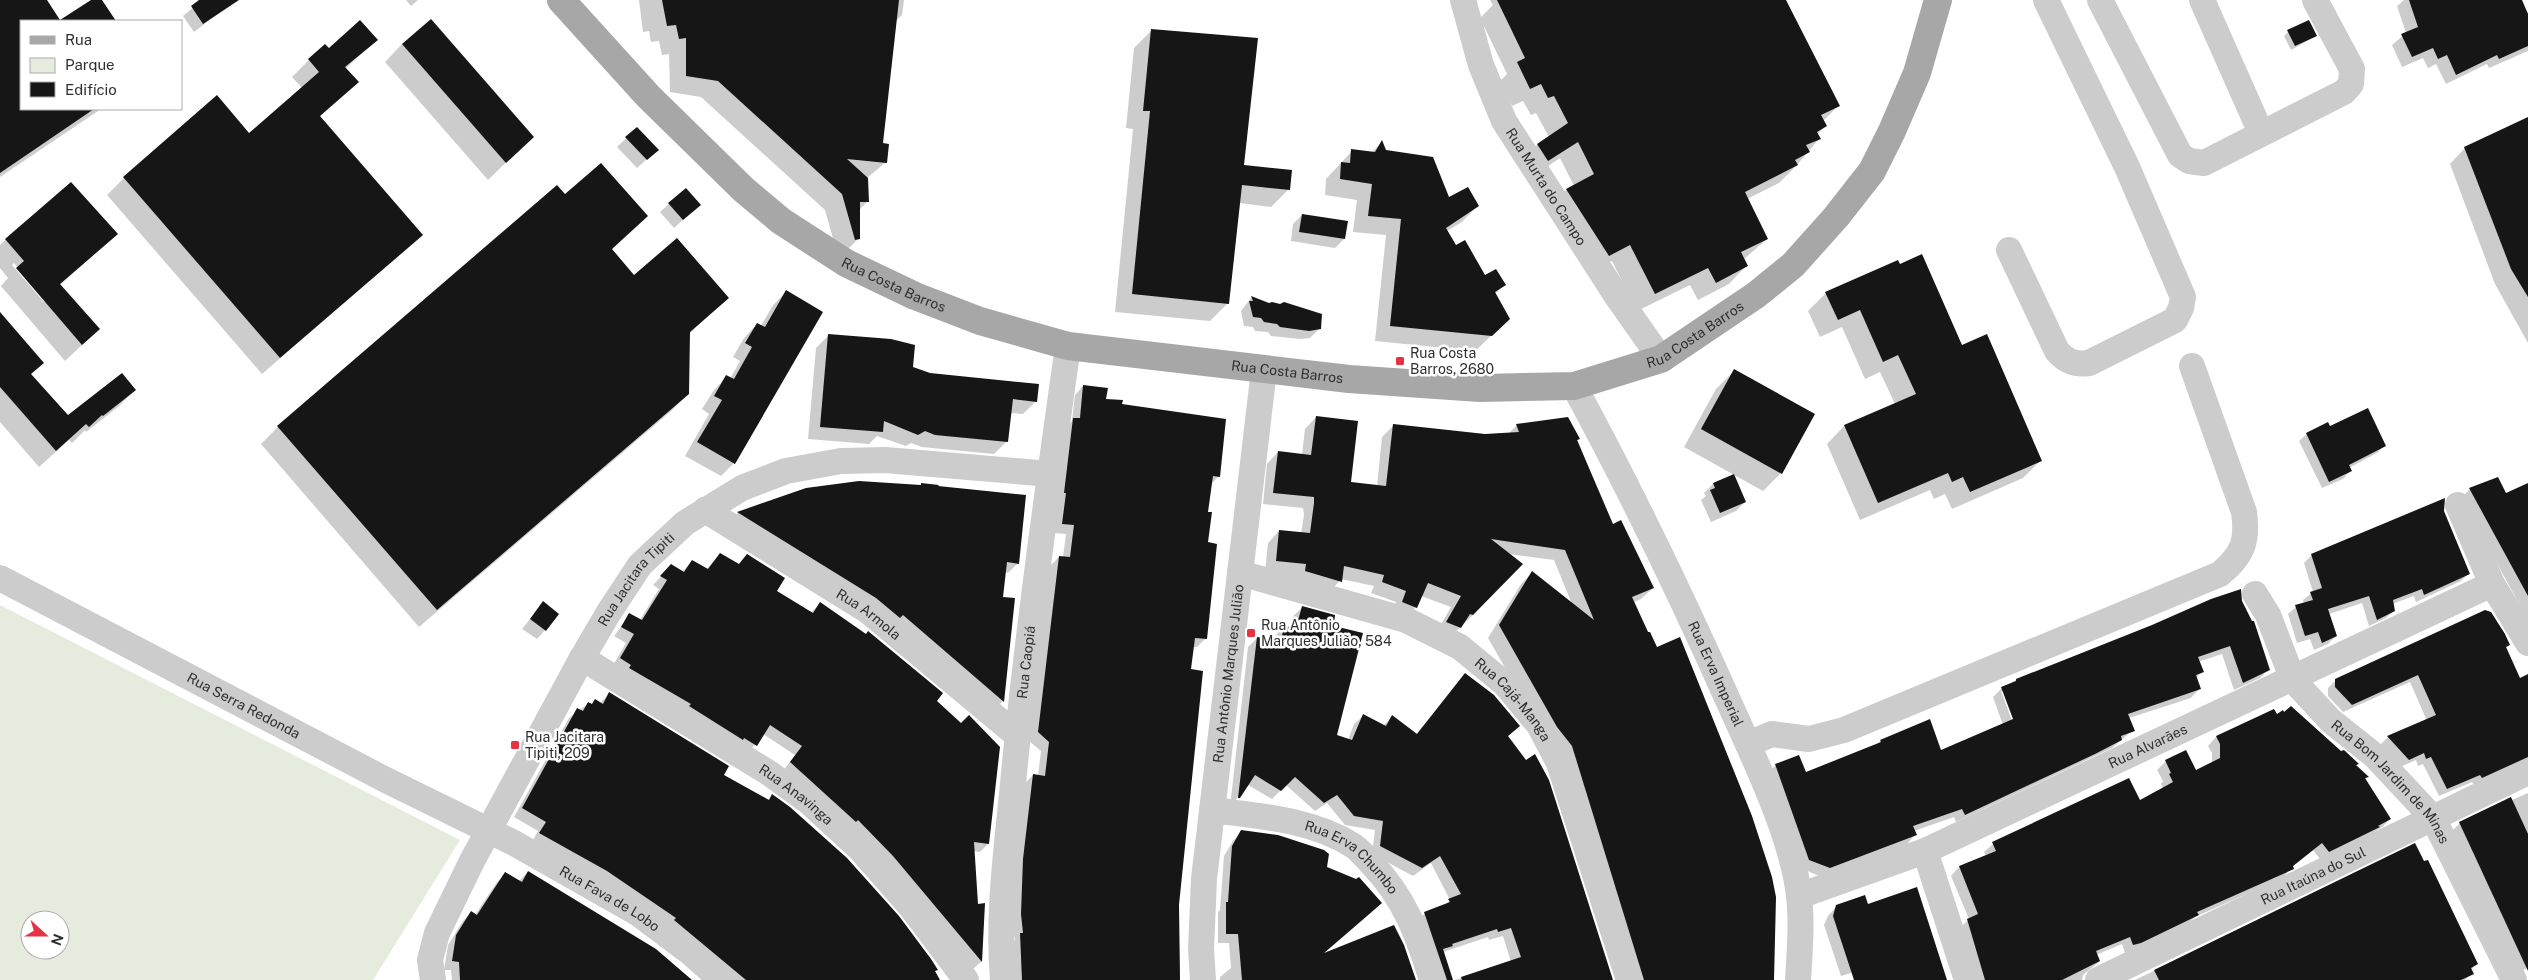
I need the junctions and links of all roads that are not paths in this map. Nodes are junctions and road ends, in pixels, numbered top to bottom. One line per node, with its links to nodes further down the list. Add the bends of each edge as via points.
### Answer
1 (560, 0): 10 (main road, Rua Costa Barros, via 648,96 743,190 781,221 846,263 915,296 980,321)
2 (1463, 0): 11 (street, Rua Murta do Campo, via 1481,65 1504,121)
3 (1938, 0): 11 (main road, Rua Costa Barros, via 1917,73 1872,171 1794,265 1756,295)
4 (2046, 0): 9 (street, via 2127,168 2183,297 2181,308 2175,320 2089,363 2065,360 2057,350)
5 (2100, 0): 8 (street, via 2180,155 2189,161 2204,163)
6 (2202, 0): 8 (street)
7 (2315, 0): 8 (street, via 2352,69 2351,84 2344,92)
8 (2261, 133)
9 (2009, 250)
10 (1068, 346): 13 (main road, Rua Costa Barros); 15 (street, Rua Caopiá)
11 (1661, 359): 14 (main road, Rua Costa Barros)
12 (2192, 366): 26 (street, via 2246,520 2244,546 2235,561 2220,574 1844,730 1809,739 1772,734)
13 (1264, 370): 14 (main road, Rua Costa Barros, via 1480,388); 18 (street, Rua Antônio Marques Julião)
14 (1574, 386): 26 (street, Rua Erva Imperial, via 1660,555)
15 (1050, 474): 17 (street, Rua Jacitara Tipiti, via 885,460 841,461 786,471 742,488); 25 (street, Rua Caopiá)
16 (2458, 505): 20 (street)
17 (705, 510): 23 (street, Rua Jacitara Tipiti, via 640,565); 25 (street, Rua Armola, via 868,611)
18 (1240, 573): 28 (street, Rua Antônio Marques Julião); 39 (street, Rua Cajá-Manga, via 1406,620 1460,647 1505,684 1539,725 1559,763)
19 (0, 578): 30 (street, Rua Serra Redonda)
20 (2492, 584): 22 (street); 24 (street, Rua Alvarães)
21 (2255, 594): 24 (street, Rua Bom Jardim de Minas, via 2268,615)
22 (2528, 643)
23 (582, 658): 30 (street, Rua Jacitara Tipiti); 35 (street, Rua Anavinga, via 769,773 809,802 860,848 911,907)
24 (2293, 680): 29 (street, Rua Bom Jardim de Minas, via 2331,721 2375,756); 31 (street, Rua Alvarães)
25 (1018, 736): 36 (street, Rua Caopiá, via 1003,888 1000,954)
26 (1748, 744): 32 (street, Rua Erva Imperial, via 1788,851)
27 (2528, 772): 29 (street, Rua Itaúna do Sul)
28 (1212, 810): 37 (street, Rua Antônio Marques Julião, via 1204,879); 38 (street, Rua Erva Chumbo, via 1284,820 1353,845 1386,878 1413,920)
29 (2433, 818): 42 (street, Rua Itaúna do Sul); 43 (street, Rua Bom Jardim de Minas)
30 (488, 830): 33 (street, Rua Jacitara Tipiti, via 437,933 430,960); 34 (street, Rua Fava de Lobo, via 639,914)
31 (1925, 851): 32 (street, Rua Alvarães); 41 (street)
32 (1798, 896): 40 (street, Rua Erva Imperial, via 1802,927)
33 (433, 980)
34 (721, 980)
35 (966, 980)
36 (1003, 980)
37 (1203, 980)
38 (1432, 980)
39 (1629, 980)
40 (1798, 980)
41 (1967, 980)
42 (2098, 980)
43 (2514, 980)

